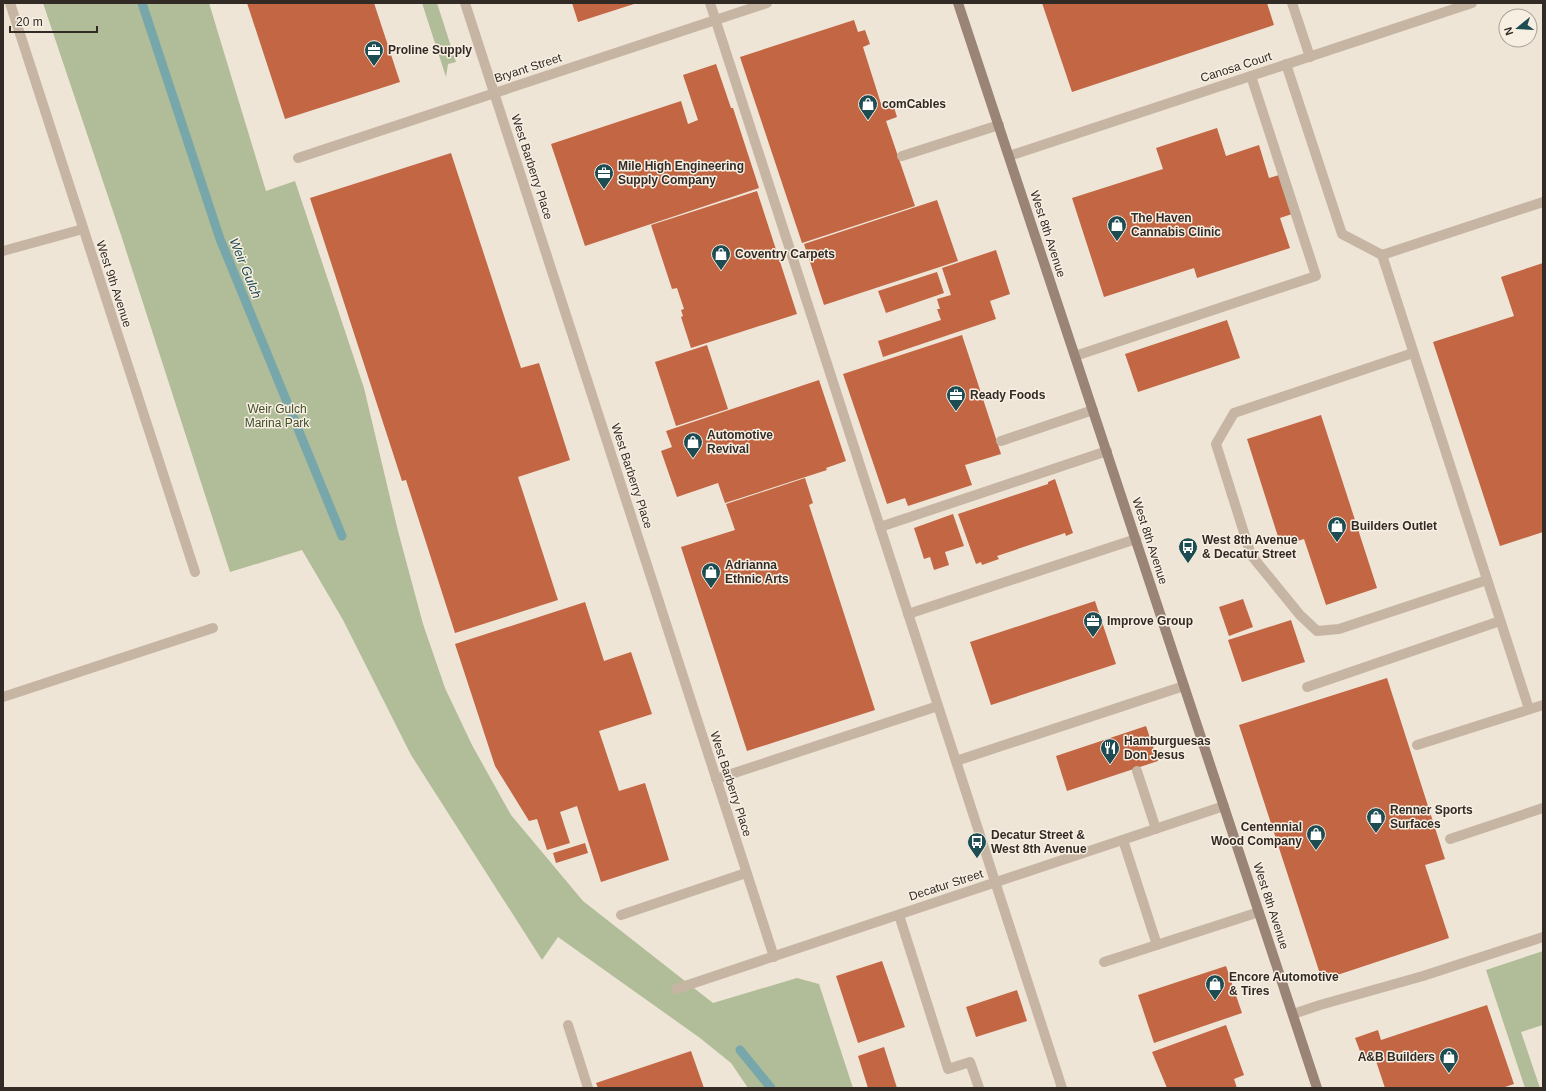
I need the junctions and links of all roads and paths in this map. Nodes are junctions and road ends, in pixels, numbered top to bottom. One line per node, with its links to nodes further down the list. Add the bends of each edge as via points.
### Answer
1 (10, 3): 18 (street, West 9th Avenue)
2 (465, 3): 12 (street, West Barberry Place)
3 (710, 3): 8 (street)
4 (766, 3): 8 (street, Bryant Street)
5 (958, 3): 13 (main road, West 8th Avenue)
6 (1292, 3): 9 (street)
7 (1472, 3): 9 (street, Canosa Court)
8 (715, 20): 12 (street, Bryant Street); 26 (street)
9 (1310, 57): 10 (street, Canosa Court)
10 (1286, 64): 11 (street, Canosa Court); 20 (street, via 1342,234)
11 (1251, 76): 15 (street, Canosa Court); 22 (street, via 1316,276)
12 (494, 93): 16 (street, Bryant Street); 42 (street, West Barberry Place)
13 (999, 125): 14 (street); 15 (main road, West 8th Avenue)
14 (902, 156)
15 (1009, 156): 22 (main road, West 8th Avenue)
16 (298, 158)
17 (1543, 202): 20 (street)
18 (83, 229): 19 (street); 28 (street, West 9th Avenue)
19 (3, 251)
20 (1382, 255): 21 (street)
21 (1413, 353): 29 (street); 29 (street, via 1234,413 1216,444 1251,555 1300,615 1317,631 1339,629)
22 (1075, 356): 23 (main road, West 8th Avenue)
23 (1093, 410): 24 (street); 25 (main road, West 8th Avenue)
24 (1001, 441)
25 (1107, 451): 26 (street); 27 (main road, West 8th Avenue)
26 (880, 527): 30 (street)
27 (1136, 539): 30 (street); 33 (main road, West 8th Avenue)
28 (195, 572)
29 (1487, 580): 31 (street)
30 (908, 614): 37 (street)
31 (1500, 621): 34 (street); 38 (street)
32 (213, 628): 35 (street)
33 (1184, 686): 40 (street); 43 (main road, West 8th Avenue)
34 (1307, 687)
35 (3, 697)
36 (1543, 705): 38 (street)
37 (938, 706): 40 (street); 42 (street)
38 (1529, 709): 39 (street)
39 (1417, 745)
40 (956, 761): 49 (street)
41 (1137, 771): 45 (street)
42 (716, 779): 48 (street, West Barberry Place)
43 (1224, 806): 45 (street, Decatur Street); 50 (main road, West 8th Avenue)
44 (1543, 808): 46 (street)
45 (1156, 829): 47 (street, Decatur Street)
46 (1450, 839)
47 (1123, 840): 49 (street, Decatur Street); 54 (street)
48 (746, 873): 51 (street); 55 (street, West Barberry Place)
49 (995, 882): 52 (street, Decatur Street); 62 (street)
50 (1259, 912): 54 (street); 58 (main road, West 8th Avenue)
51 (621, 915)
52 (899, 915): 55 (street, Decatur Street); 61 (street, via 948,1069 970,1062)
53 (1543, 937): 58 (street)
54 (1157, 945): 56 (street)
55 (774, 956): 57 (street, Decatur Street)
56 (1104, 962)
57 (676, 989)
58 (1293, 1014): 63 (main road, West 8th Avenue)
59 (568, 1025): 60 (street)
60 (588, 1088)
61 (979, 1088)
62 (1062, 1088)
63 (1317, 1088)

